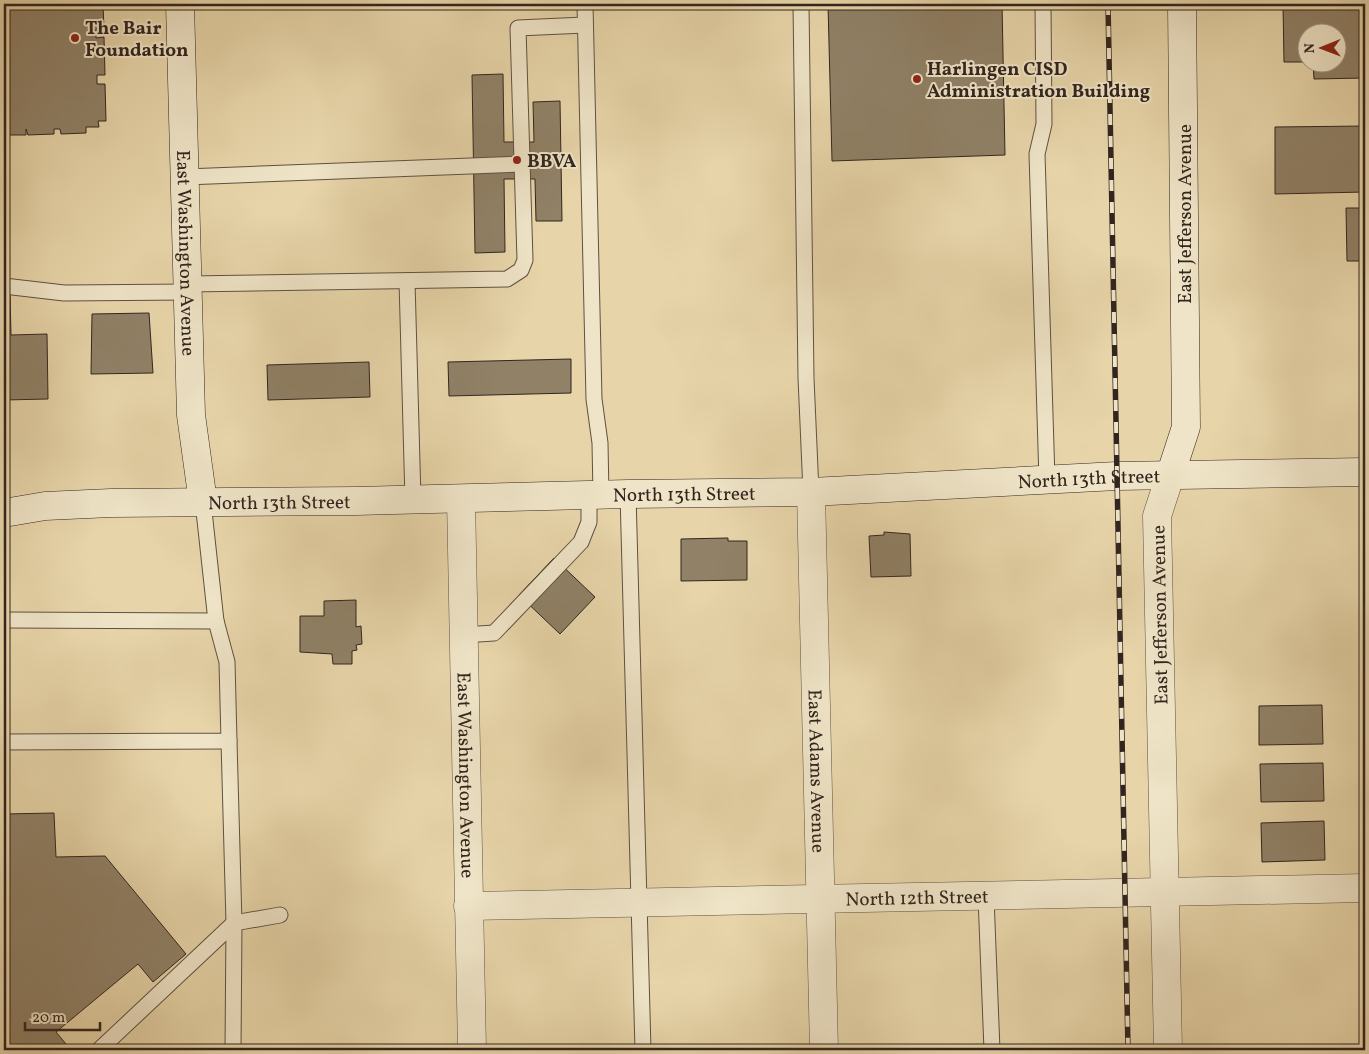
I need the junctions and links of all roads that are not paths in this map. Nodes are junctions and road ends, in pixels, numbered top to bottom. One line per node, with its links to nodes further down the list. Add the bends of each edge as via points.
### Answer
1 (180, 4): 8 (street, East Washington Avenue)
2 (585, 4): 6 (lane)
3 (801, 4): 15 (lane, via 806,378)
4 (1043, 4): 14 (lane, via 1044,124 1037,154)
5 (1182, 4): 13 (street, East Jefferson Avenue, via 1186,427)
6 (585, 25): 7 (lane, via 518,28); 17 (lane, via 594,399 600,443)
7 (522, 164): 8 (lane); 9 (lane, via 525,260 521,270 507,279)
8 (185, 177): 11 (street, East Washington Avenue)
9 (408, 281): 11 (lane); 19 (lane)
10 (4, 286): 11 (lane, via 64,293)
11 (188, 288): 20 (street, East Washington Avenue, via 191,415)
12 (1365, 472): 13 (street, North 13th Street)
13 (1170, 476): 14 (street, North 13th Street); 28 (street, East Jefferson Avenue, via 1157,516)
14 (1047, 480): 15 (street, North 13th Street)
15 (811, 492): 16 (street, North 13th Street); 30 (street, East Adams Avenue)
16 (628, 494): 17 (street, North 13th Street); 31 (lane)
17 (595, 495): 18 (street, North 13th Street); 24 (lane, via 581,542 494,634)
18 (461, 499): 19 (street, North 13th Street); 24 (street, East Washington Avenue)
19 (413, 500): 20 (street, North 13th Street)
20 (203, 502): 21 (street, North 13th Street, via 45,506); 23 (lane)
21 (4, 514)
22 (4, 620): 23 (lane)
23 (216, 621): 25 (lane, via 227,662)
24 (463, 635): 32 (street, East Washington Avenue)
25 (229, 741): 26 (lane); 34 (lane)
26 (4, 742)
27 (1365, 888): 28 (street, North 12th Street)
28 (1164, 893): 29 (street, North 12th Street); 41 (street, East Jefferson Avenue)
29 (986, 897): 30 (street, North 12th Street); 40 (lane)
30 (821, 900): 31 (street, North 12th Street); 39 (street, East Adams Avenue)
31 (639, 904): 32 (street, North 12th Street); 38 (lane)
32 (468, 906): 37 (street, East Washington Avenue)
33 (280, 915): 34 (lane)
34 (234, 923): 35 (lane); 36 (lane)
35 (99, 1050)
36 (233, 1050)
37 (472, 1050)
38 (643, 1050)
39 (824, 1050)
40 (992, 1050)
41 (1168, 1050)

